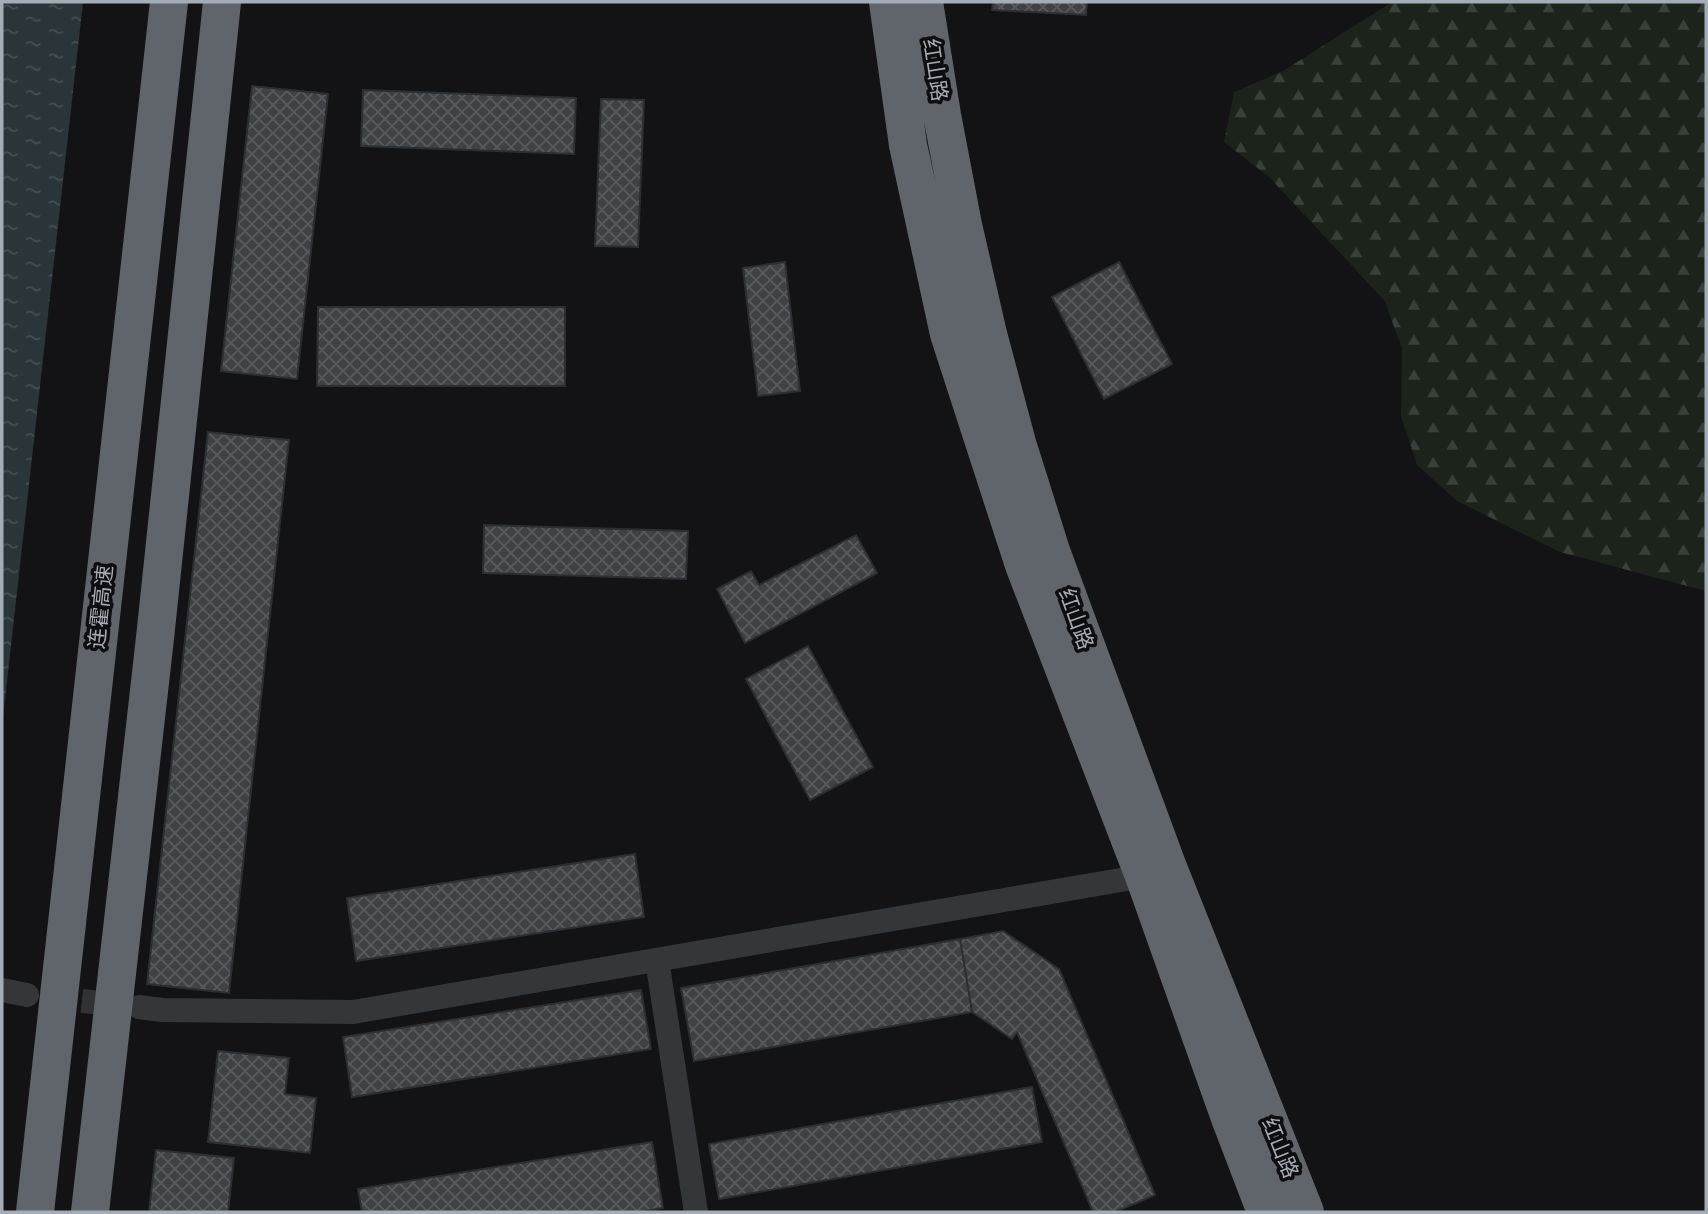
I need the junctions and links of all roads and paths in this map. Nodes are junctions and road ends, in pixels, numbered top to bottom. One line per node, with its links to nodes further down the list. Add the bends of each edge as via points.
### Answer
1 (169, 2): 10 (highway, 连霍高速)
2 (222, 2): 11 (highway)
3 (888, 2): 5 (highway, 红山路, via 908,145 949,334 1024,565)
4 (924, 2): 14 (highway, 红山路, via 963,225 1017,443 1043,527 1167,865)
5 (1144, 876): 6 (street); 13 (highway, 红山路)
6 (657, 960): 9 (street, via 354,1012); 12 (street)
7 (2, 990): 8 (street)
8 (27, 995)
9 (139, 1007)
10 (35, 1212)
11 (90, 1212)
12 (696, 1212)
13 (1266, 1212)
14 (1305, 1212)

